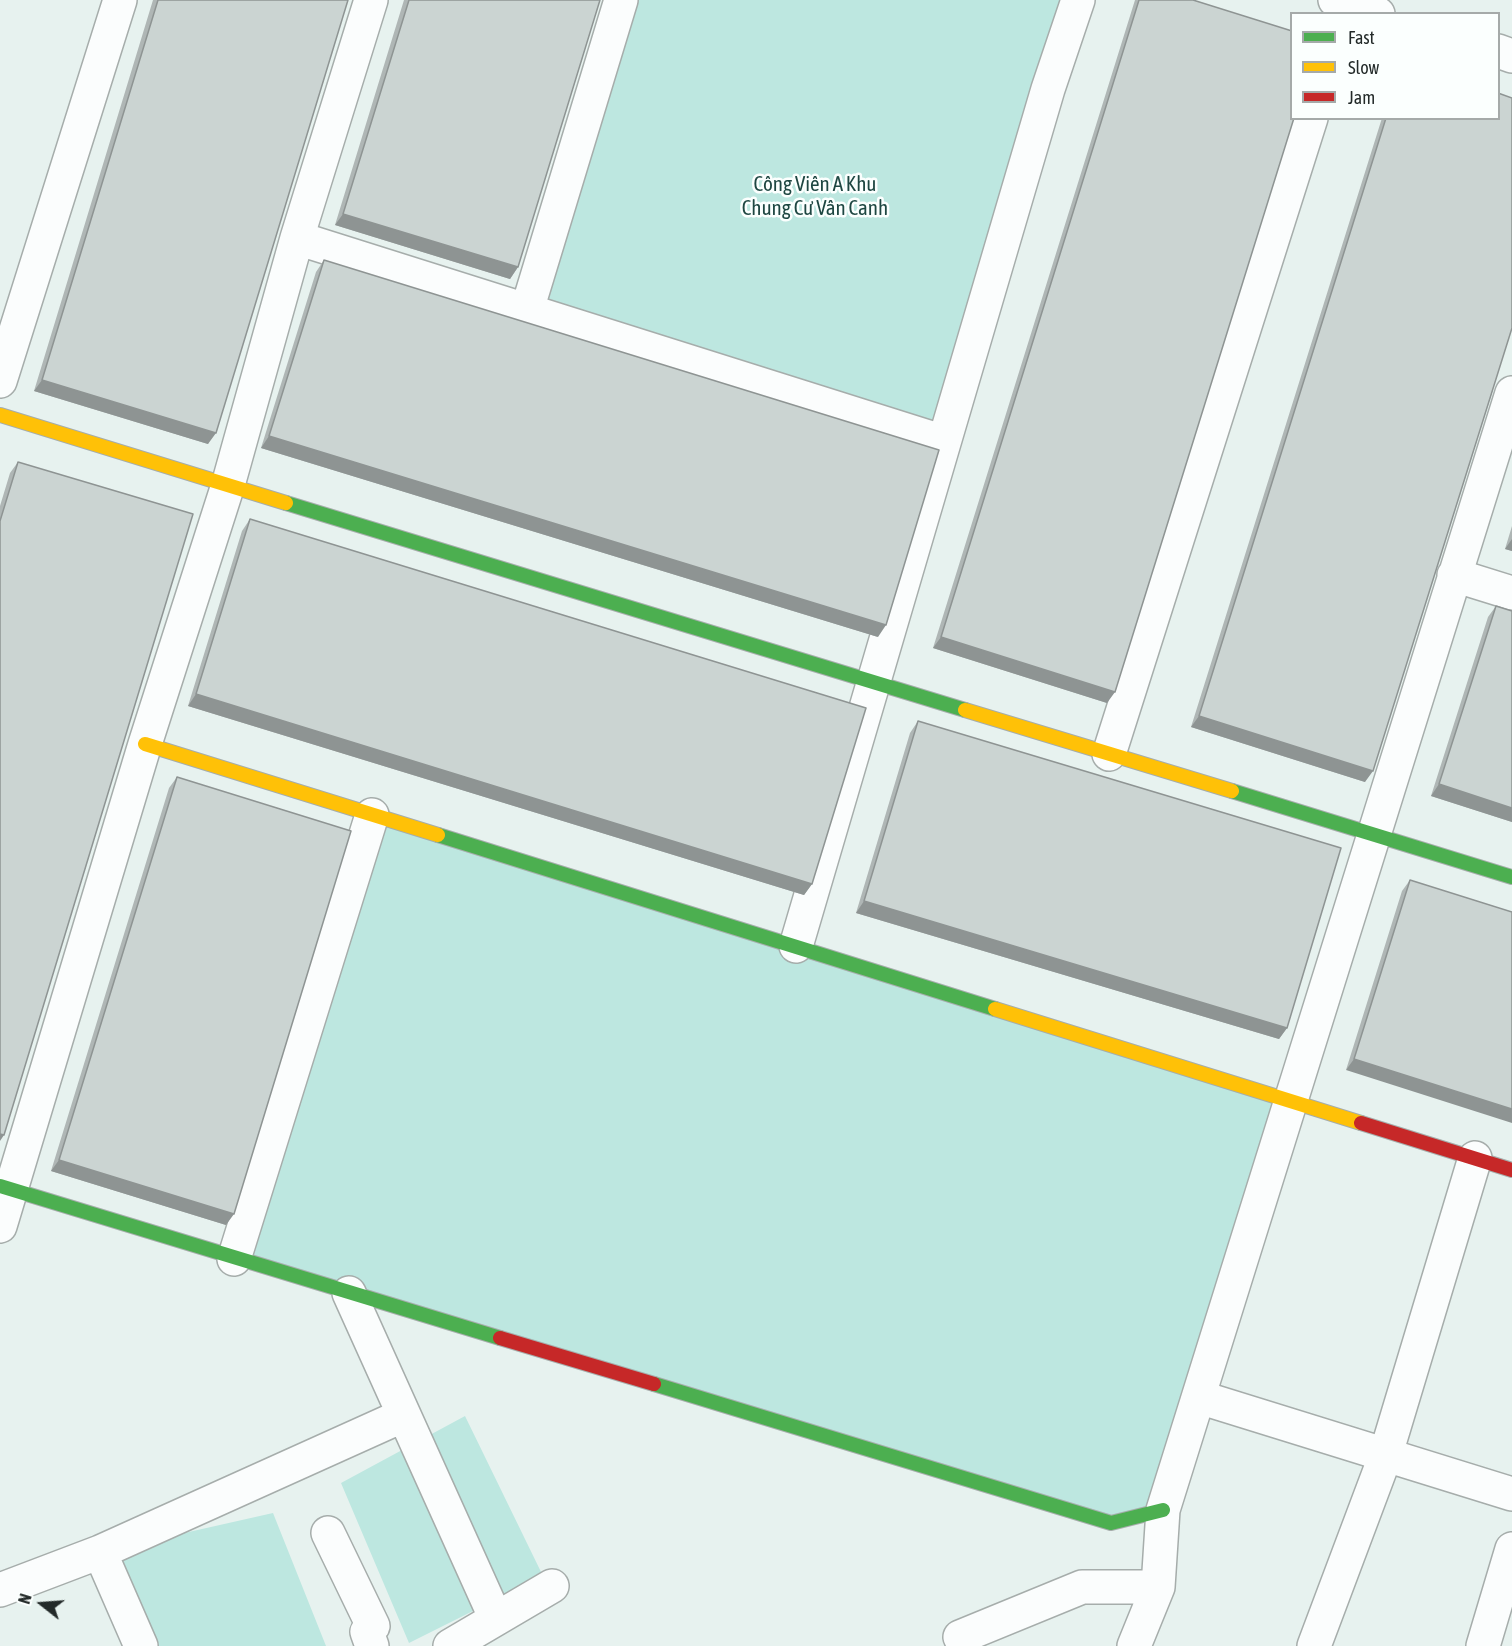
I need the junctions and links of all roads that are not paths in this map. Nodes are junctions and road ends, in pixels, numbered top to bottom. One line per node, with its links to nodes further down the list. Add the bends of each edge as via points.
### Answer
1 (120, 0): 8 (street)
2 (371, 0): 6 (street)
3 (621, 0): 7 (street)
4 (1078, 0): 11 (street)
5 (1310, 120): 17 (street)
6 (297, 238): 7 (street); 12 (street)
7 (527, 310): 11 (street)
8 (0, 381)
9 (1512, 393): 13 (street)
10 (0, 415): 12 (street)
11 (945, 442): 15 (street)
12 (228, 485): 15 (street); 16 (street)
13 (1454, 575): 14 (street); 19 (street)
14 (1512, 593)
15 (874, 682): 17 (street); 21 (street)
16 (145, 744): 18 (street); 25 (street)
17 (1109, 754): 19 (street)
18 (372, 815): 21 (street); 27 (street)
19 (1373, 835): 20 (street); 22 (street)
20 (1512, 877)
21 (796, 946): 22 (street)
22 (1290, 1101): 23 (street); 29 (street)
23 (1475, 1158): 24 (street); 31 (street)
24 (1512, 1170)
25 (6, 1188): 26 (street); 27 (street)
26 (0, 1226)
27 (234, 1259): 28 (street)
28 (349, 1293): 30 (street); 33 (street, via 1111,1523)
29 (1199, 1397): 31 (street); 33 (street)
30 (405, 1415): 36 (street); 40 (street)
31 (1385, 1457): 32 (street); 46 (street)
32 (1512, 1494)
33 (1164, 1510): 38 (street)
34 (328, 1533): 42 (street, via 373,1626 368,1632)
35 (1512, 1549): 47 (street)
36 (100, 1552): 39 (street); 41 (street)
37 (552, 1586): 40 (street)
38 (1158, 1587): 44 (street, via 1082,1587 960,1637); 45 (street)
39 (0, 1590)
40 (496, 1619): 43 (street)
41 (141, 1646)
42 (372, 1646)
43 (450, 1646)
44 (965, 1646)
45 (1134, 1646)
46 (1314, 1646)
47 (1483, 1646)

